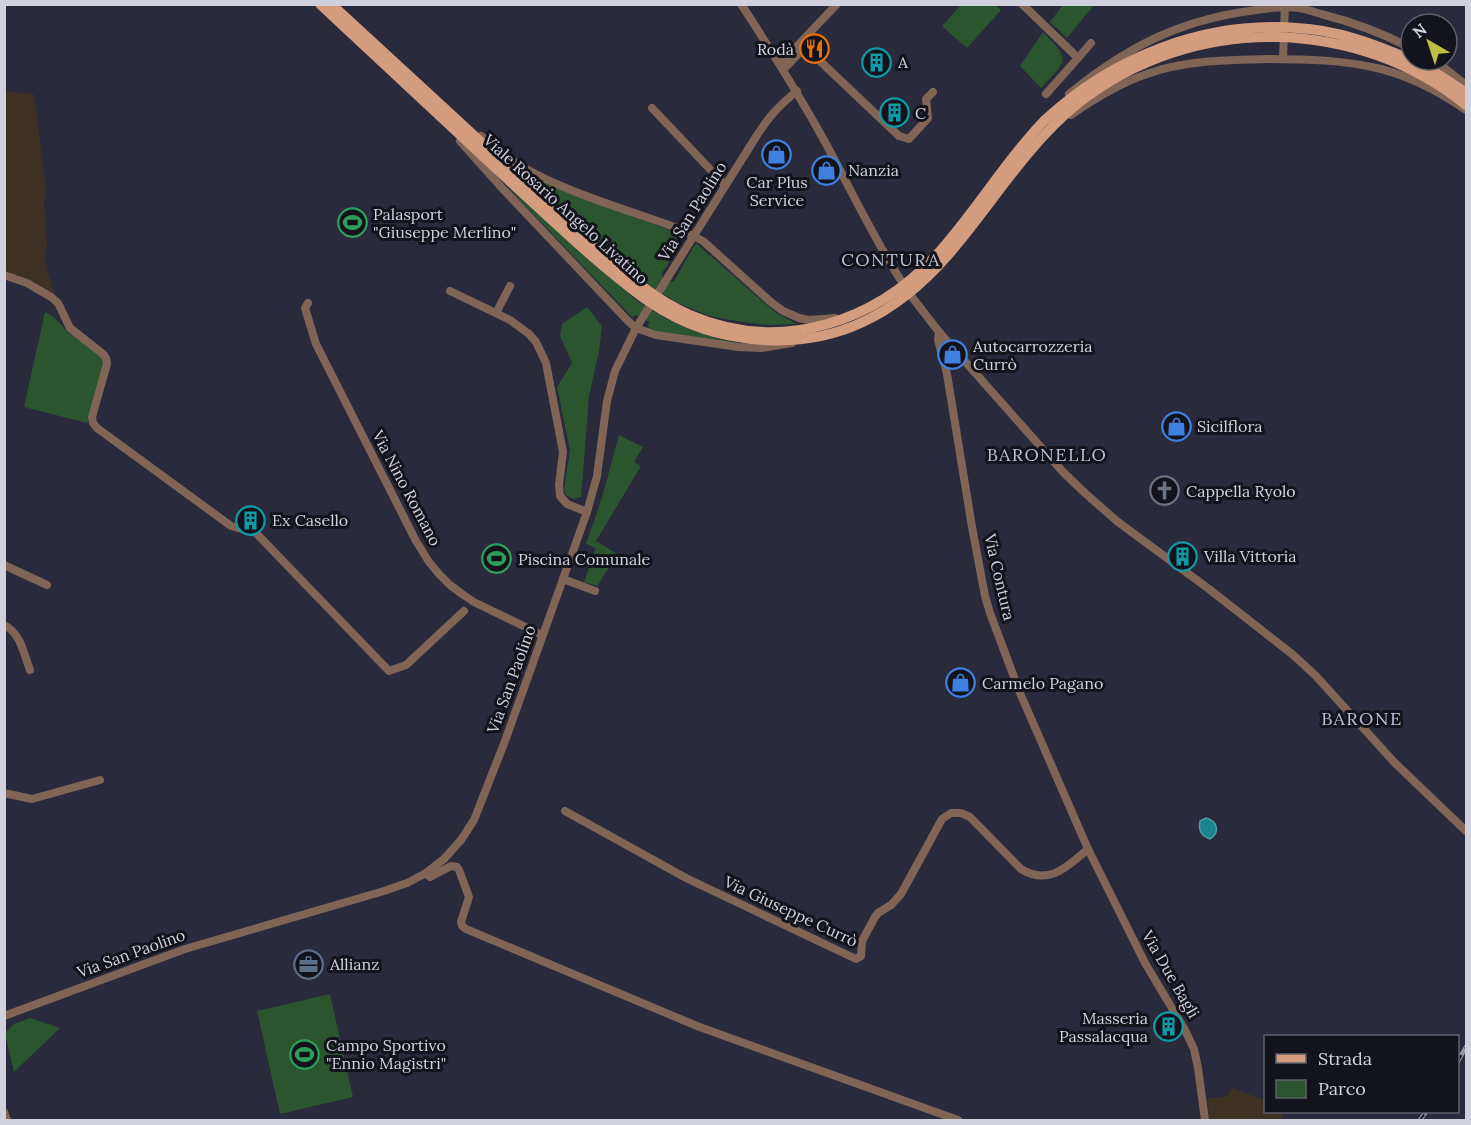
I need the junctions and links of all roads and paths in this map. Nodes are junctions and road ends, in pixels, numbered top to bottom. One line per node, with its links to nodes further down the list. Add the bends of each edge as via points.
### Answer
1 (320, 4): 22 (main road, Viale Rosario Angelo Livatino)
2 (331, 4): 22 (main road, Viale Rosario Angelo Livatino)
3 (741, 4): 14 (street)
4 (837, 4): 10 (street)
5 (1022, 4): 12 (street)
6 (1284, 6): 8 (street, via 1358,24); 13 (street); 26 (street, via 1195,22 1134,48 1068,95)
7 (1299, 33): 11 (main road, via 1358,39); 23 (main road, via 1357,48 1409,68); 26 (main road, Viale Rosario Angelo Livatino, via 1265,32 1167,54 1118,76)
8 (1399, 42)
9 (1091, 43): 12 (street)
10 (803, 45): 14 (street); 19 (street, via 899,136 909,139 928,118 926,99)
11 (1399, 55)
12 (1078, 58): 21 (street)
13 (1283, 59): 25 (street, via 1332,61 1380,69 1407,77); 26 (street, via 1205,61 1171,67 1123,84)
14 (782, 67): 18 (street)
15 (1434, 72): 20 (main road)
16 (1449, 72): 17 (street)
17 (1467, 85)
18 (796, 92): 27 (street, Via San Paolino, via 769,116); 30 (street)
19 (933, 92)
20 (1467, 93)
21 (1046, 94)
22 (432, 103): 28 (street, via 531,171); 36 (main road, Viale Rosario Angelo Livatino, via 621,270 675,308 723,325 772,331 810,329); 37 (street, via 502,188); 39 (main road, Viale Rosario Angelo Livatino, via 567,234 653,305 687,323 721,334 761,340)
23 (1467, 105)
24 (652, 108): 27 (street)
25 (1467, 110)
26 (1047, 125): 36 (main road, Viale Rosario Angelo Livatino, via 1012,159 913,278); 39 (main road, Viale Rosario Angelo Livatino, via 948,255 918,284 861,324)
27 (725, 185): 28 (street, Via San Paolino)
28 (694, 236): 36 (street, via 792,316 821,320); 37 (street, Via San Paolino)
29 (4, 275): 45 (street, via 51,297 70,328 106,358 92,417 97,428 231,525 256,533 389,671 406,665)
30 (900, 279)
31 (510, 286): 35 (street)
32 (450, 291): 35 (street)
33 (912, 297): 38 (street)
34 (308, 303): 47 (street, Via Nino Romano, via 305,308 316,344 429,562 450,585 474,602)
35 (496, 313): 40 (street, via 529,334 542,352 563,452 560,496 567,504)
36 (856, 315)
37 (636, 328): 39 (street, via 656,335 738,347 782,346); 40 (street, Via San Paolino, via 615,372 607,401 597,476)
38 (939, 332): 52 (street, via 1086,494 1292,654 1394,762); 53 (street, Via Contura, via 985,596 1020,693)
39 (811, 339)
40 (587, 512): 42 (street, Via San Paolino)
41 (4, 565): 43 (street)
42 (563, 579): 44 (street); 47 (street, Via San Paolino)
43 (47, 585)
44 (594, 591)
45 (464, 611)
46 (4, 625): 48 (street, via 17,636)
47 (542, 635): 54 (street, Via San Paolino, via 474,820 444,859)
48 (30, 670)
49 (100, 780): 50 (street, via 32,799)
50 (4, 793)
51 (565, 811): 53 (street, Via Giuseppe Currò, via 686,878 856,959 861,956 862,941 875,917 901,894 938,824 951,813 961,813 975,821 1021,869 1036,875 1054,875)
52 (1467, 831)
53 (1088, 849): 59 (street, Via Due Bagli, via 1145,963 1194,1049)
54 (426, 873): 55 (street, Via San Paolino, via 384,891 185,949); 58 (street, via 430,877 451,866 457,867 469,897 461,922 466,929 697,1026)
55 (4, 1016)
56 (4, 1113): 57 (street)
57 (7, 1120)
58 (958, 1120)
59 (1205, 1120)

